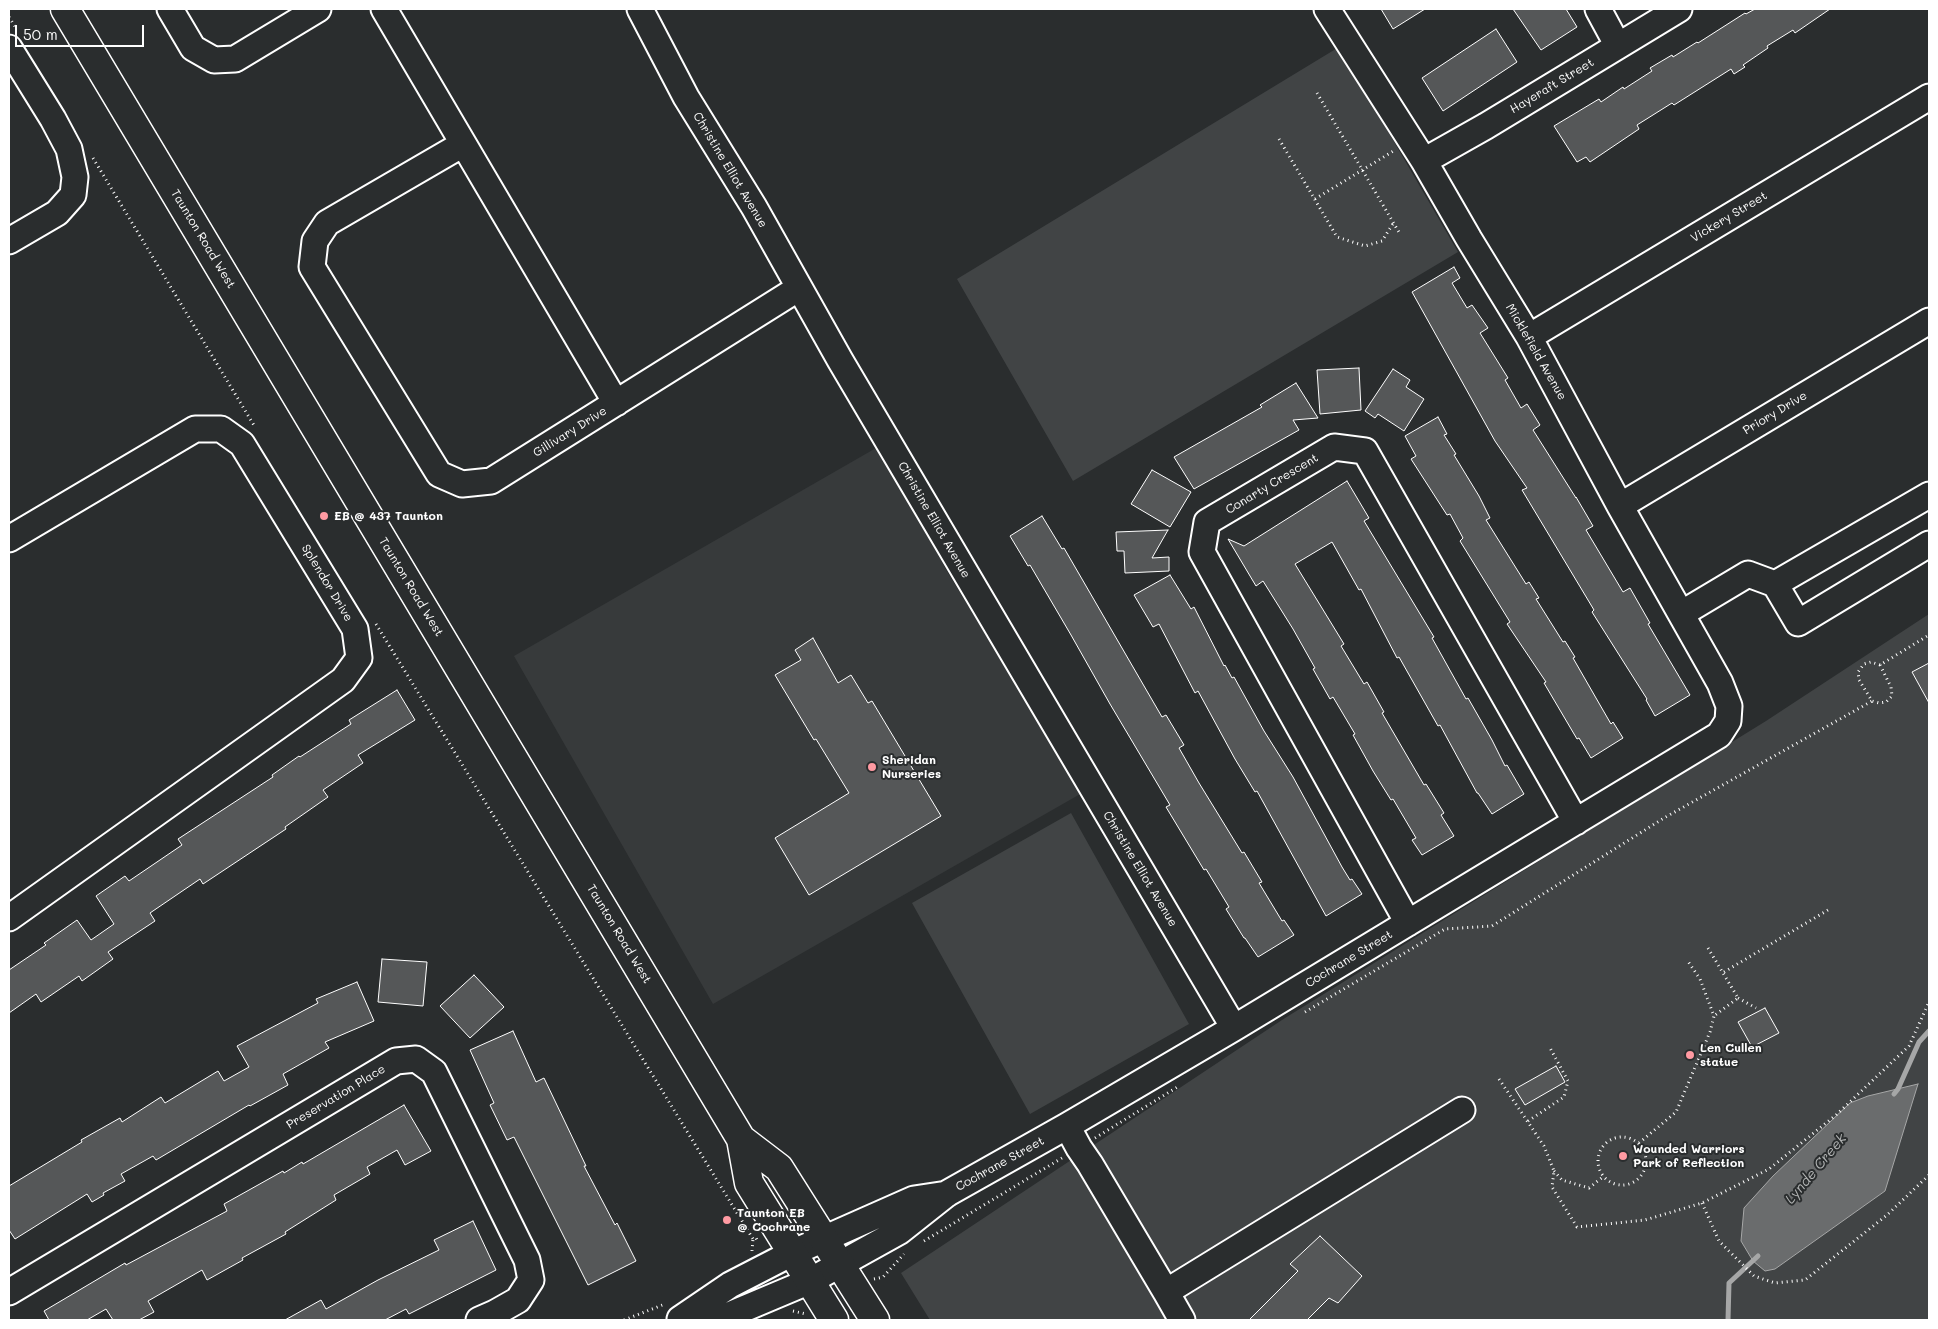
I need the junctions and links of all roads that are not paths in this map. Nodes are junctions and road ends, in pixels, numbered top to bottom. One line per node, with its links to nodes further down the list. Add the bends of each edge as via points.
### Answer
1 (65, 9): 32 (main road, Taunton Road West)
2 (170, 9): 3 (street, via 193,48 214,60 235,59)
3 (318, 9)
4 (384, 9): 12 (street)
5 (640, 9): 15 (street, Christine Elliot Avenue, via 686,97)
6 (1327, 9): 13 (street, Micklefield Avenue)
7 (1598, 9): 10 (street)
8 (1679, 9): 10 (street, Hayeraft Street)
9 (14, 41): 14 (street, via 69,149 75,178 73,195 57,213)
10 (1618, 46): 13 (street, Hayeraft Street, via 1486,126)
11 (1929, 97): 17 (street, Vickery Street)
12 (464, 144): 18 (street); 18 (street, Gillivary Drive, via 327,222 315,241 312,267 439,474 462,484 491,481)
13 (1417, 151): 17 (street, Micklefield Avenue)
14 (9, 241)
15 (800, 288): 18 (street, Gillivary Drive); 29 (street, Christine Elliot Avenue)
16 (1929, 321): 20 (street, Priory Drive)
17 (1530, 337): 20 (street, Micklefield Avenue)
18 (616, 403)
19 (1929, 495): 23 (street)
20 (1620, 506): 24 (street, Micklefield Avenue)
21 (9, 539): 27 (street, Splendor Drive, via 195,429 221,429 242,444 355,629 359,658 343,680)
22 (1929, 544): 23 (street, via 1798,623)
23 (1775, 584): 24 (street, via 1748,574)
24 (1681, 614): 25 (street, Micklefield Avenue, via 1720,683)
25 (1729, 706): 26 (street, Cochrane Street, via 1728,721 1719,735)
26 (1576, 822): 28 (street, Cochrane Street); 28 (street, Conarty Crescent, via 1365,451 1334,447 1207,522 1202,552)
27 (9, 918)
28 (1408, 923): 29 (street, Cochrane Street)
29 (1234, 1028): 31 (street, Cochrane Street)
30 (1462, 1110): 39 (street)
31 (1067, 1126): 33 (street, Cochrane Street); 39 (street)
32 (741, 1139): 34 (main road, Taunton Road West, via 779,1168); 35 (main road, Taunton Road West, via 749,1183)
33 (948, 1194): 34 (street, Cochrane Street, via 914,1199); 36 (street, Cochrane Street, via 900,1231)
34 (825, 1238): 35 (street, Cochrane Street); 36 (main road, Taunton Road West)
35 (792, 1253): 37 (main road, Taunton Road West); 41 (street, Cochrane Street, via 730,1285)
36 (840, 1263): 37 (street, Cochrane Street); 43 (main road, Taunton Road West)
37 (810, 1281): 41 (street, Cochrane Street, via 722,1318); 42 (main road, Taunton Road West)
38 (9, 1292): 40 (street, Preservation Place, via 396,1061 416,1059 434,1072 528,1266 531,1280 518,1300)
39 (1166, 1292): 44 (street)
40 (479, 1320)
41 (679, 1320)
42 (834, 1320)
43 (875, 1320)
44 (1182, 1320)

